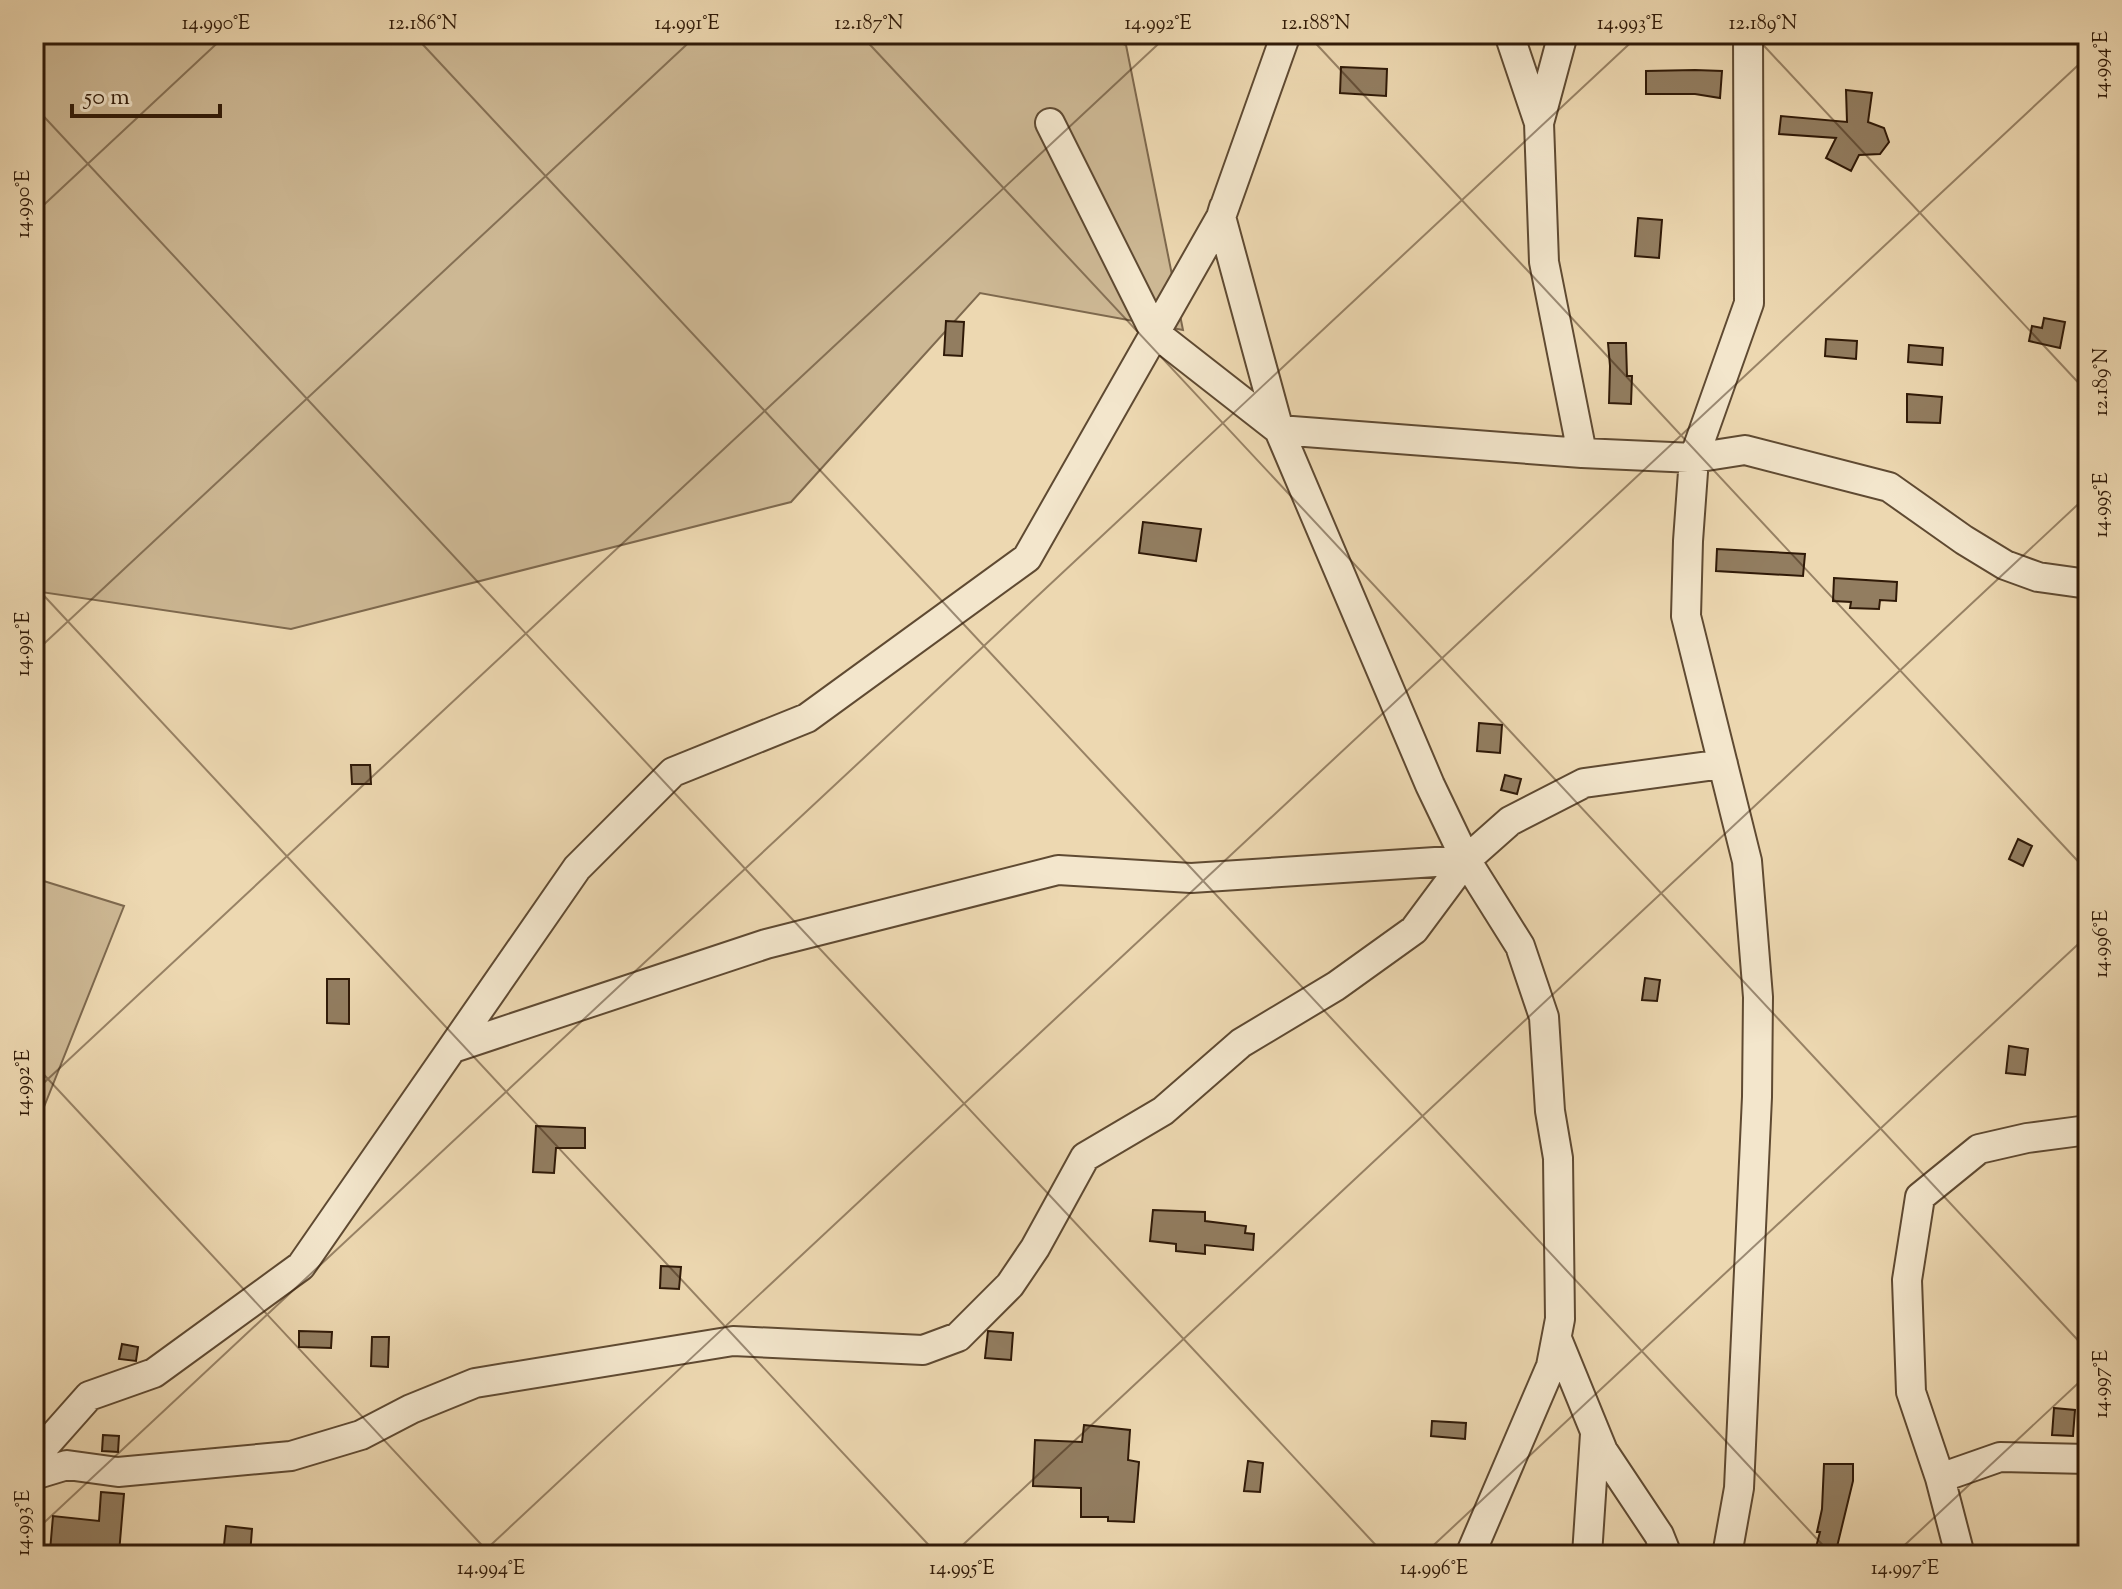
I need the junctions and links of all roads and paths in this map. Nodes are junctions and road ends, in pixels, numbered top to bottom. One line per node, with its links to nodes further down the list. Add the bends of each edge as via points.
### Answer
1 (1287, 34): 7 (street)
2 (1509, 34): 6 (street)
3 (1563, 34): 6 (street)
4 (1748, 34): 11 (street, via 1749,303)
5 (1050, 123): 8 (street)
6 (1539, 123): 10 (street, via 1544,262)
7 (1221, 217): 8 (street); 9 (street)
8 (1155, 333): 9 (street); 15 (street, via 1027,558 807,718 673,772 577,868)
9 (1279, 430): 10 (street); 14 (street)
10 (1582, 453): 11 (street)
11 (1694, 458): 12 (street, via 1745,450 1889,487 2005,565 2038,577); 13 (street, via 1686,616)
12 (2088, 584)
13 (1723, 764): 14 (street, via 1584,783 1510,821); 26 (street, via 1747,861 1758,997 1739,1488)
14 (1466, 860): 15 (street, via 1191,878 1058,870 766,944); 17 (street, via 1520,946 1544,1017 1558,1158); 21 (street, via 1414,930 1336,986 1241,1043 1163,1111 1085,1157 1010,1285 958,1337 923,1350 733,1341 475,1383 361,1435 291,1456 118,1472 67,1465)
15 (453, 1048): 19 (street, via 301,1266 154,1373 89,1396)
16 (2088, 1130): 22 (street, via 1979,1149 1920,1197 1907,1280 1911,1392)
17 (1558, 1341): 18 (street); 23 (street)
18 (1595, 1433): 24 (street); 25 (street)
19 (34, 1458)
20 (2088, 1459): 22 (street, via 2000,1457)
21 (34, 1475)
22 (1940, 1478): 27 (street)
23 (1470, 1555)
24 (1587, 1555)
25 (1667, 1555)
26 (1727, 1555)
27 (1960, 1555)

